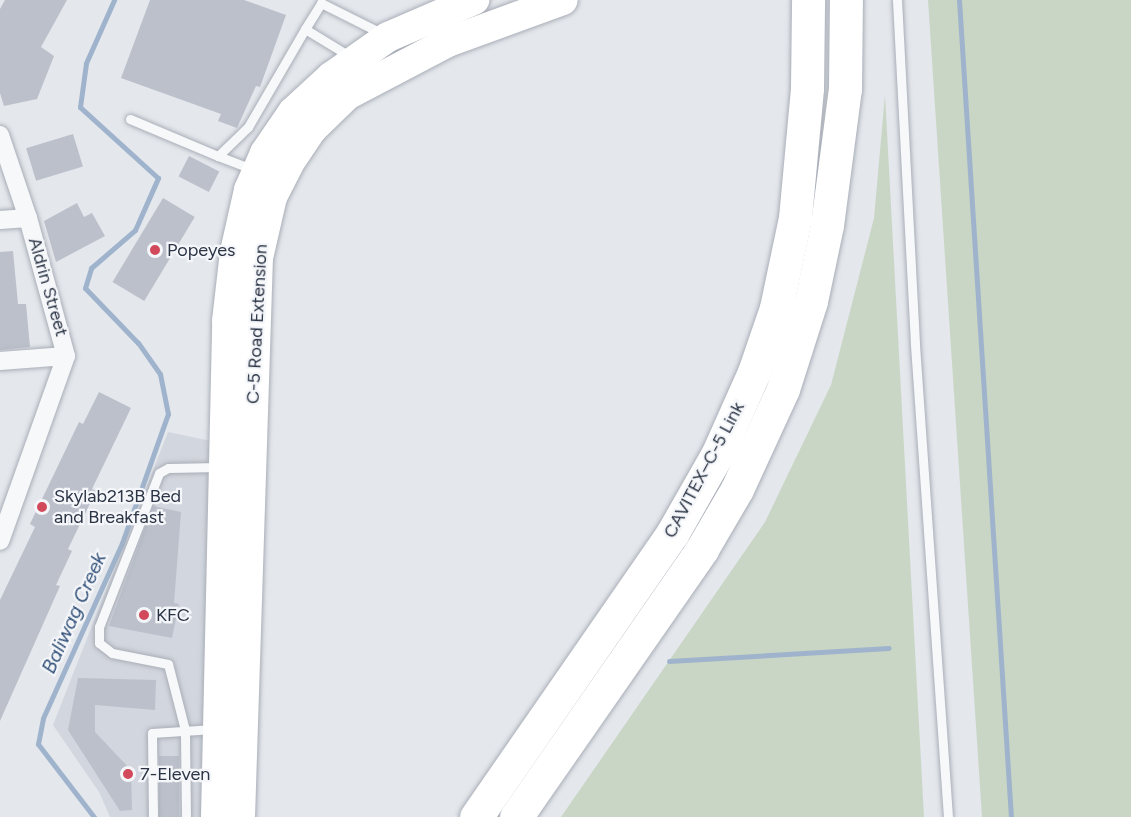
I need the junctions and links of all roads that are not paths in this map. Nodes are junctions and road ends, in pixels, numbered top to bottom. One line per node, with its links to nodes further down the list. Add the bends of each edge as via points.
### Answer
1 (474, 0): 8 (main road, C-5 Road Extension)
2 (563, 0): 26 (main road, C-5 Road Extension, via 448,42 347,95 311,130 272,197 258,258)
3 (808, 0): 27 (highway, CAVITEX–C-5 Link, via 807,88 795,218 776,308 754,372 718,453 672,534)
4 (846, 0): 28 (highway, CAVITEX–C-5 Link, via 845,89 827,225 811,301 783,389 737,489 702,549)
5 (897, 0): 29 (lane, via 916,357)
6 (317, 1): 7 (lane); 8 (lane)
7 (305, 29): 9 (lane); 12 (lane, via 248,127)
8 (388, 37): 9 (main road, C-5 Road Extension)
9 (354, 60): 13 (main road, C-5 Road Extension, via 293,112)
10 (130, 119): 12 (lane)
11 (0, 135): 14 (street, Aldrin Street)
12 (219, 156): 13 (lane)
13 (257, 172): 18 (main road, C-5 Road Extension, via 243,212 227,321)
14 (28, 218): 15 (street); 16 (street, Aldrin Street)
15 (0, 220)
16 (66, 356): 17 (street); 19 (street, Aldrin Street)
17 (0, 362)
18 (225, 467): 21 (main road, C-5 Road Extension); 22 (lane, via 168,468 159,474 99,627 99,643 112,653 168,664)
19 (9, 495): 20 (street, Aldrin Street)
20 (0, 541)
21 (216, 729): 22 (lane); 25 (main road, C-5 Road Extension)
22 (185, 730): 23 (lane, via 152,733); 24 (lane)
23 (153, 817)
24 (186, 817)
25 (216, 817)
26 (240, 817)
27 (476, 817)
28 (516, 817)
29 (948, 817)

